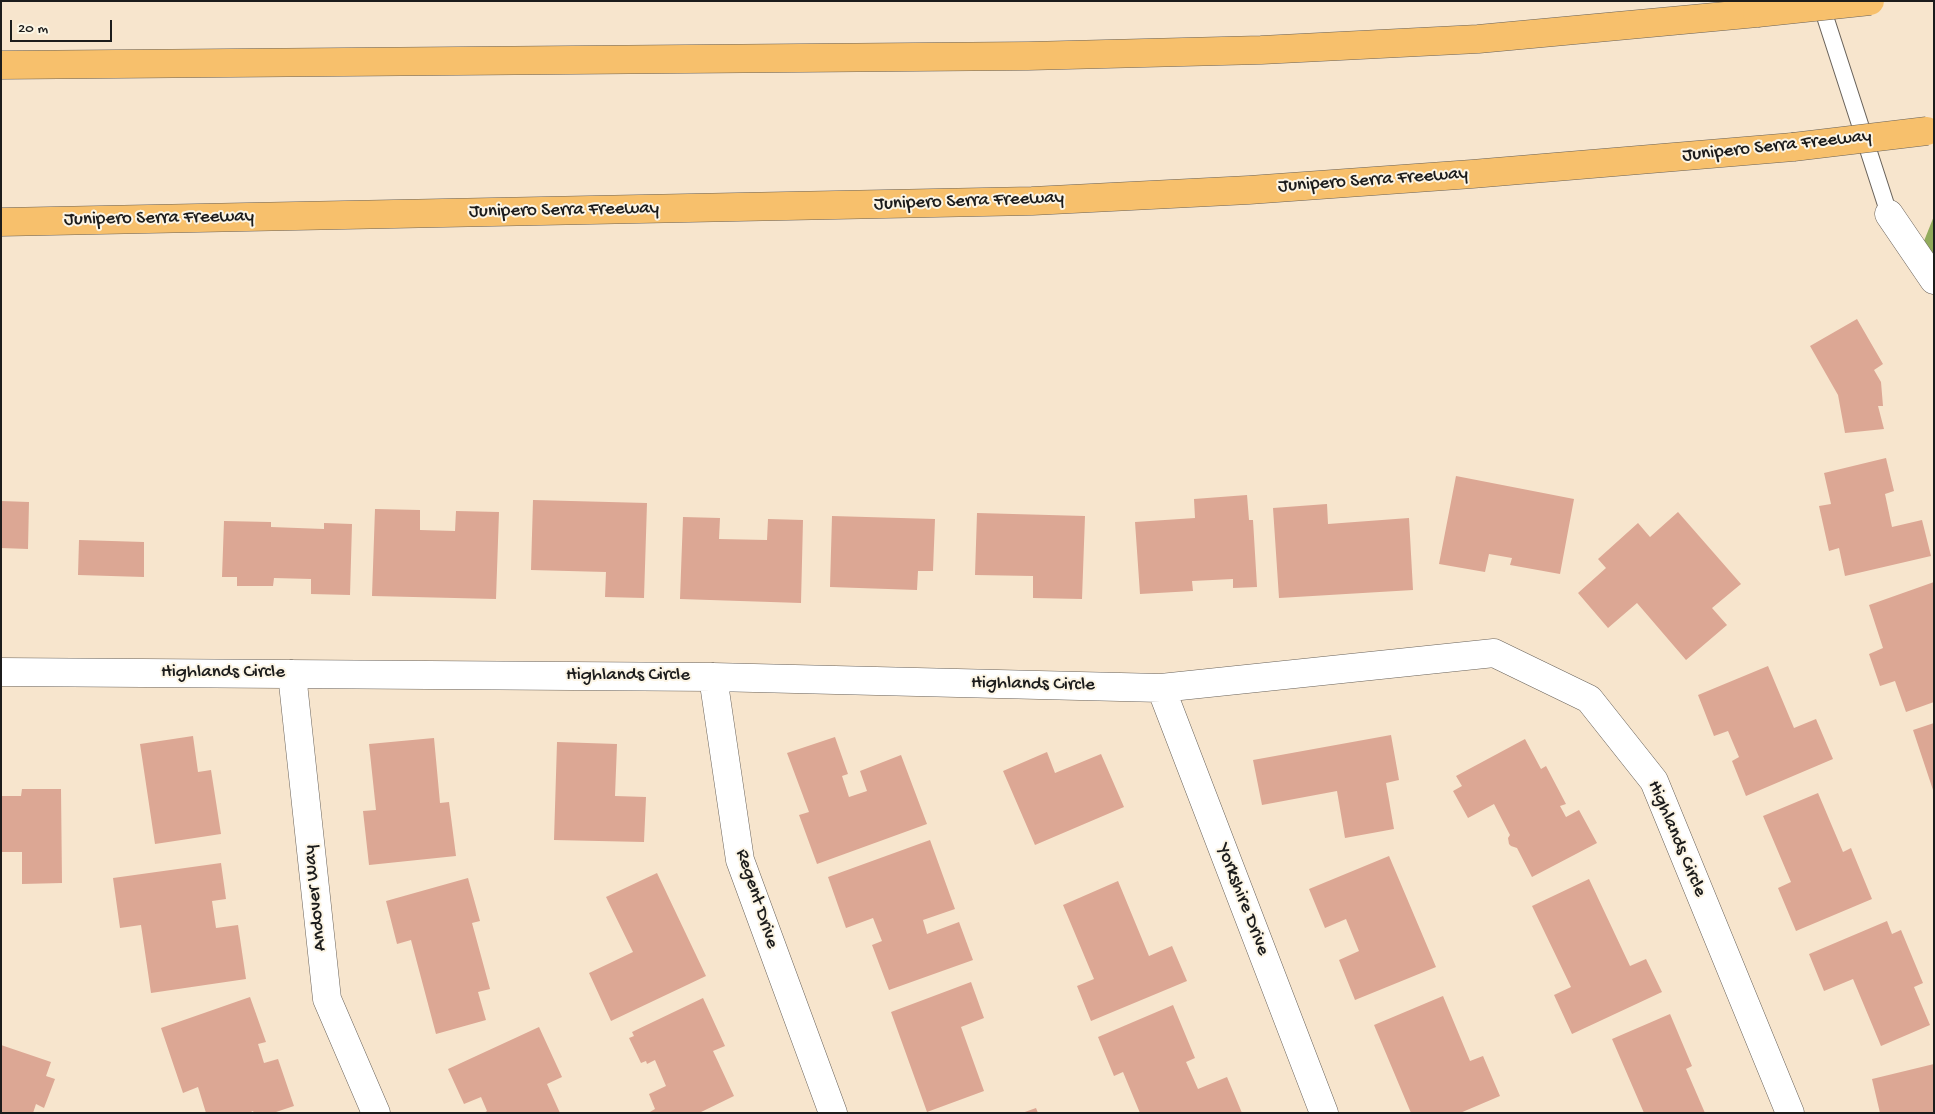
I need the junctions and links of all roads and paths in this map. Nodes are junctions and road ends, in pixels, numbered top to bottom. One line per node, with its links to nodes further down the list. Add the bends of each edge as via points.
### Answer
1 (1820, 1): 5 (lane)
2 (1870, 1): 3 (highway, bridge, via 1478,40 1261,50 1018,56)
3 (1, 64)
4 (1931, 131): 6 (highway, Junipero Serra Freeway, bridge, via 1793,147 1481,173 1032,201)
5 (1889, 214): 7 (street)
6 (1, 222)
7 (1934, 280)
8 (1, 672): 9 (street, Highlands Circle)
9 (292, 674): 10 (street, Highlands Circle); 12 (street, Andover Way, via 327,999)
10 (712, 677): 11 (street, Highlands Circle); 13 (street, Regent Drive, via 740,860)
11 (1161, 688): 14 (street, Yorkshire Drive); 15 (street, Highlands Circle, via 1494,653 1589,699 1654,781)
12 (376, 1113)
13 (833, 1113)
14 (1324, 1113)
15 (1790, 1113)

